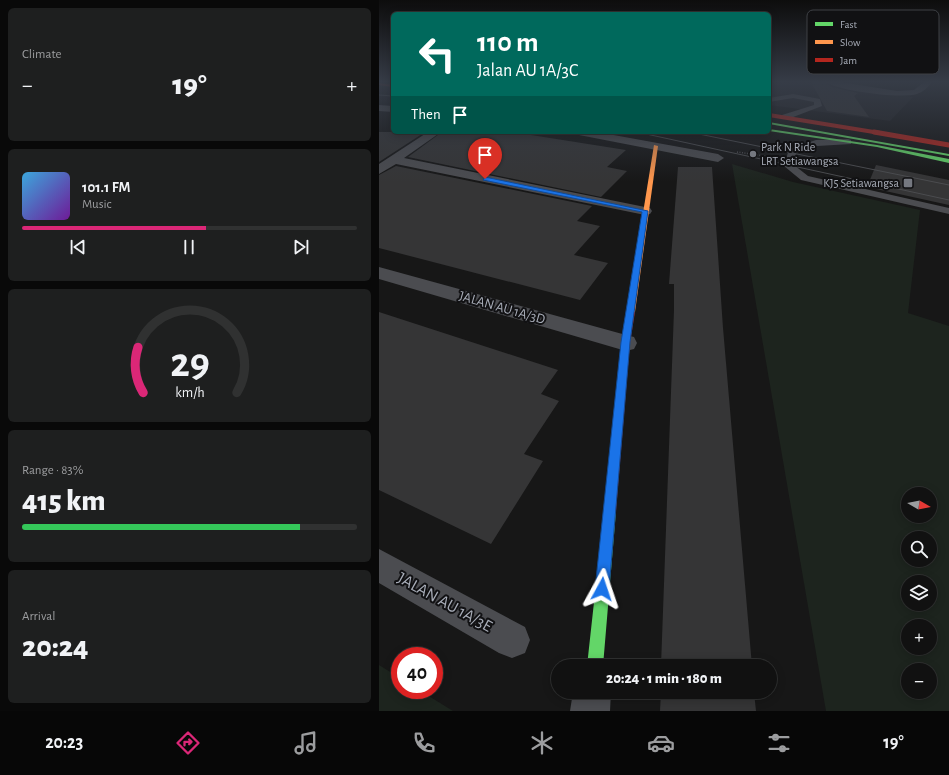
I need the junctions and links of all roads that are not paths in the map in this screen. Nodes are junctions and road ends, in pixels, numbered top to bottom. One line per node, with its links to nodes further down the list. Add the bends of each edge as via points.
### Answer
1 (771, 115): 4 (main road)
2 (771, 115): 11 (main road, bridge)
3 (793, 115): 4 (lane)
4 (785, 118): 11 (main road)
5 (771, 123): 12 (main road)
6 (771, 130): 9 (main road)
7 (432, 134): 14 (street)
8 (590, 134): 10 (street)
9 (847, 142): 15 (main road); 18 (lane, via 816,143 792,151 789,166 805,178)
10 (656, 146): 13 (street); 17 (main road)
11 (949, 146)
12 (949, 155)
13 (718, 158)
14 (393, 160): 16 (street); 17 (street)
15 (949, 161)
16 (379, 170)
17 (645, 211): 20 (main road)
18 (949, 211)
19 (379, 273): 20 (street, JALAN AU 1A/3D)
20 (626, 342): 23 (main road)
21 (379, 565): 22 (street, JALAN AU 1A/3E)
22 (512, 640)
23 (596, 659)
24 (592, 699): 25 (street)
25 (591, 711)

